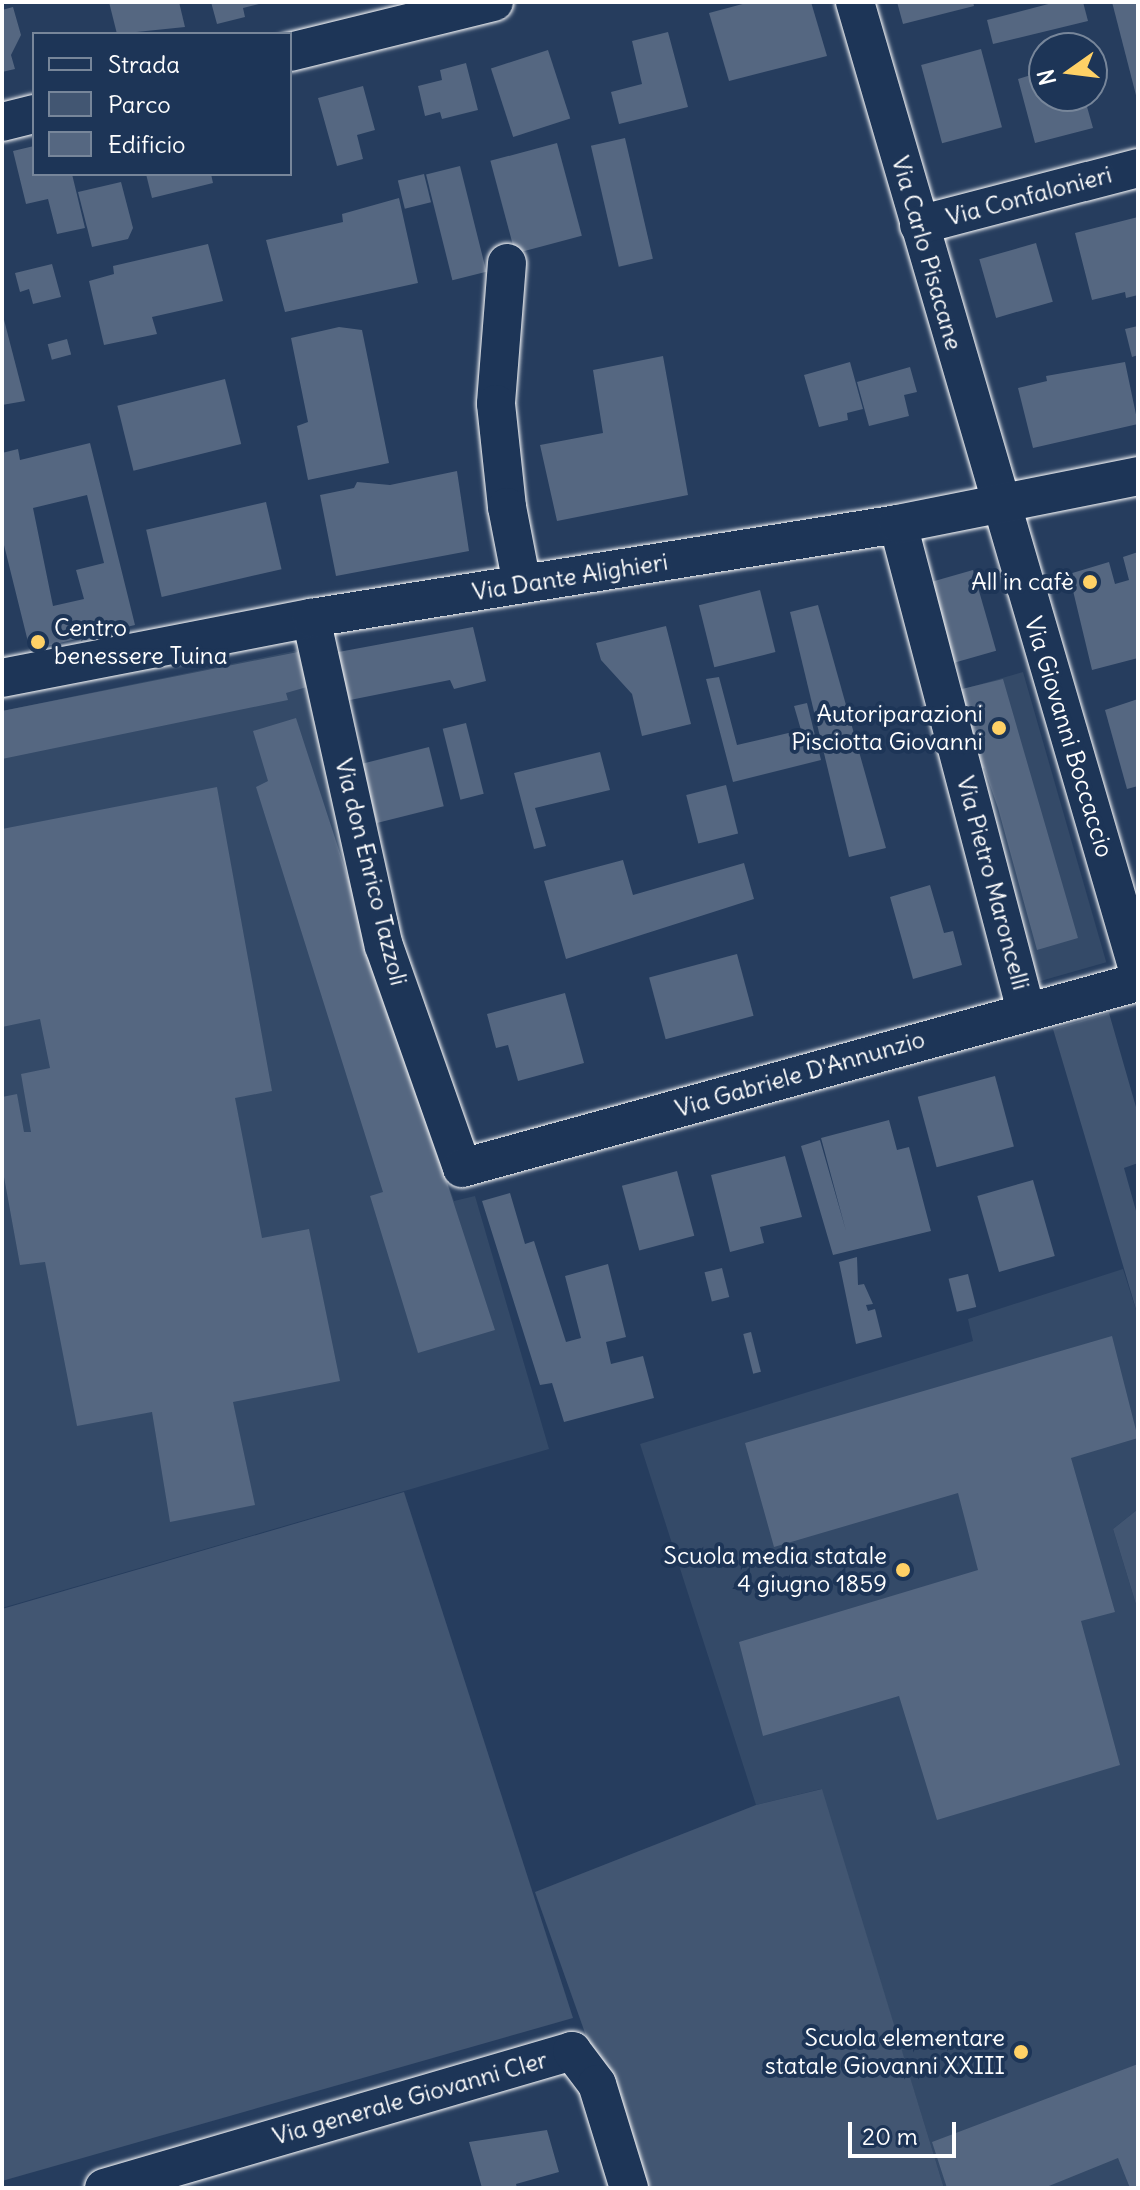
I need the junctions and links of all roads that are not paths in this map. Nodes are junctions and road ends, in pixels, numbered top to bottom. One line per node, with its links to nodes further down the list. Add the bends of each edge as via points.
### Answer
1 (494, 2): 3 (street)
2 (855, 2): 7 (street, Via Carlo Pisacane)
3 (292, 52)
4 (32, 114): 5 (street)
5 (2, 122)
6 (1138, 168): 7 (street, Via Confalonieri)
7 (919, 225): 10 (street, Via Carlo Pisacane)
8 (507, 263): 12 (street, via 496,404)
9 (1138, 476): 10 (street, Via Dante Alighieri)
10 (1000, 504): 11 (street, Via Dante Alighieri); 15 (street, Via Giovanni Boccaccio)
11 (898, 524): 12 (street, Via Dante Alighieri); 17 (street, Via Pietro Maroncelli)
12 (522, 584): 13 (street, Via Dante Alighieri)
13 (311, 618): 14 (street, Via Dante Alighieri); 18 (street, Via don Enrico Tazzoli, via 384,946)
14 (5, 667)
15 (1138, 970)
16 (1138, 982): 17 (street, Via Gabriele D'Annunzio)
17 (1026, 1011): 18 (street, Via Gabriele D'Annunzio)
18 (462, 1168)
19 (104, 2188): 20 (street, Via generale Giovanni Cler, via 572,2051 597,2084)
20 (629, 2188)

